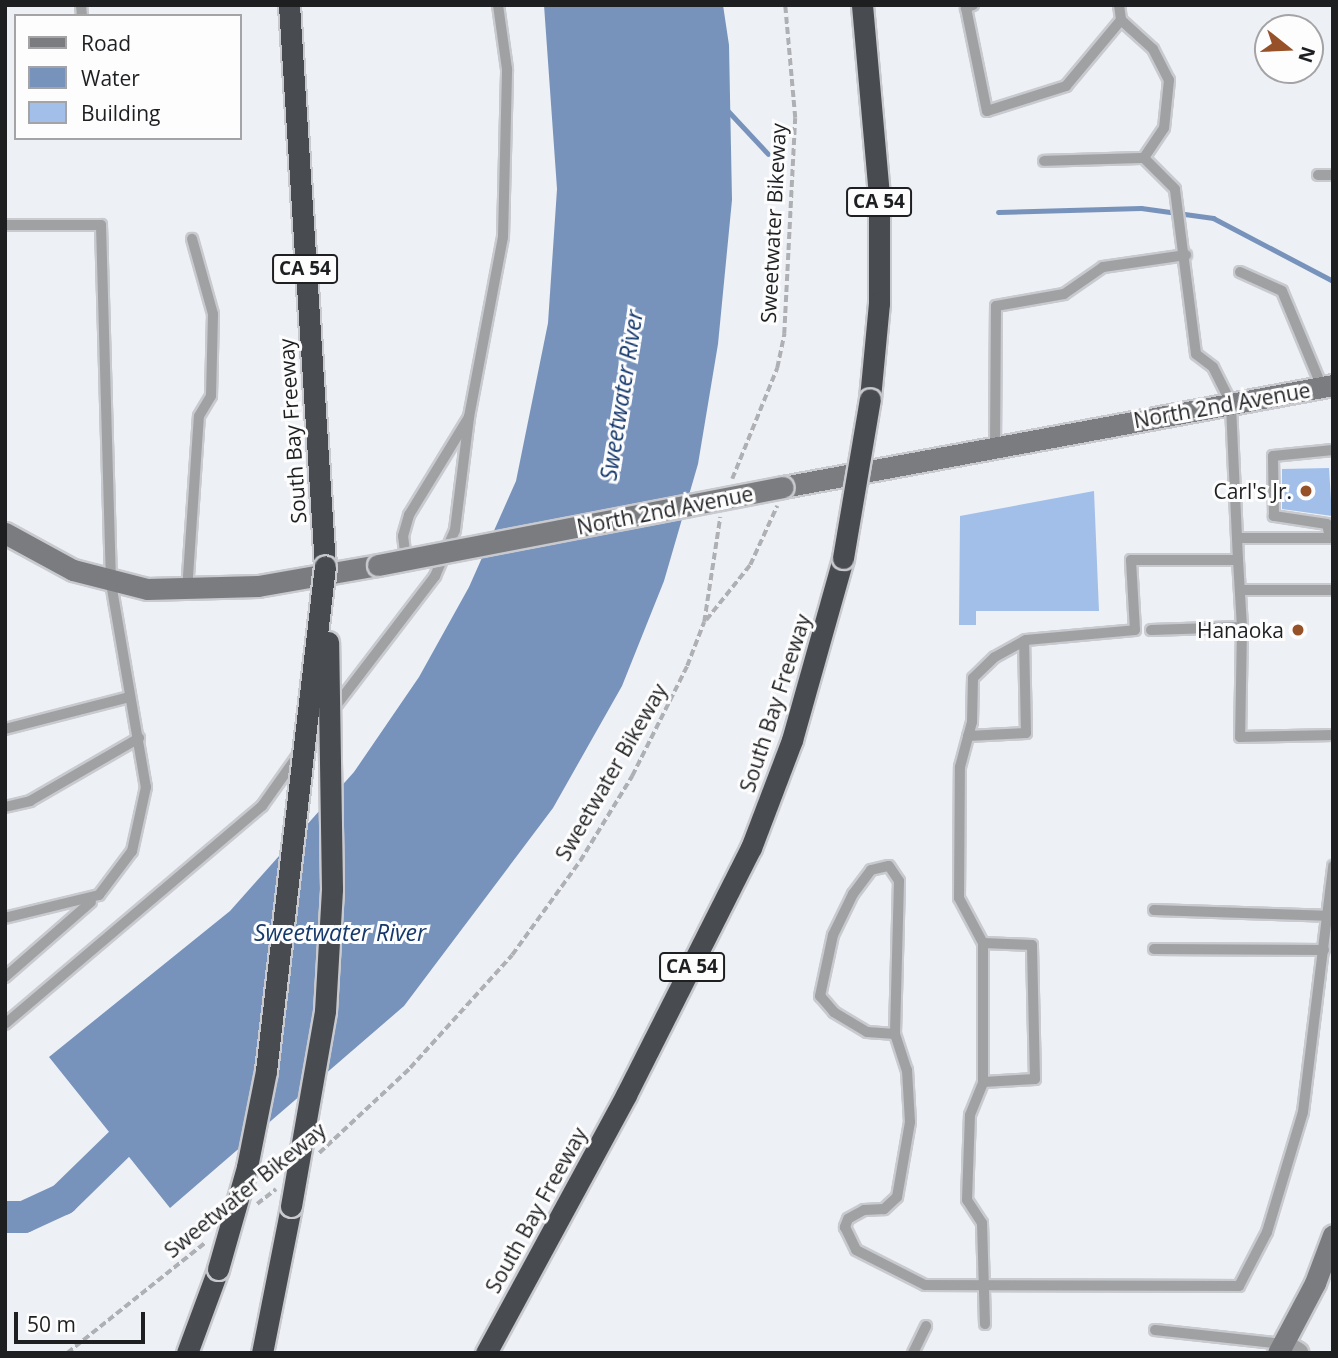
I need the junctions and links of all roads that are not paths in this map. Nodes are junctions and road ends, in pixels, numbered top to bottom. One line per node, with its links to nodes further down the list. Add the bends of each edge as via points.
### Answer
1 (289, 5): 25 (highway, South Bay Freeway / CA 54)
2 (498, 5): 17 (lane, via 508,69 502,237)
3 (862, 5): 61 (highway, South Bay Freeway / CA 54, bridge, via 879,194 879,303 870,399 843,558 792,740 751,848 626,1095)
4 (973, 5): 6 (lane, via 966,8 987,111 1066,86)
5 (1119, 5): 6 (lane)
6 (1121, 20): 7 (lane, via 1153,49 1169,80 1164,128)
7 (1144, 158): 8 (lane); 13 (lane, via 1175,190)
8 (1044, 161)
9 (1318, 175): 10 (lane)
10 (1333, 176)
11 (5, 225): 26 (lane, via 101,225)
12 (192, 239): 29 (lane, via 213,314 211,396 199,416)
13 (1186, 256): 16 (lane, via 1196,354 1213,367); 18 (lane, via 1103,267 1064,294 996,306)
14 (1240, 272): 15 (lane, via 1282,291)
15 (1327, 386): 16 (street, North 2nd Avenue)
16 (1231, 403): 18 (street, North 2nd Avenue); 21 (lane)
17 (470, 417): 23 (lane, via 409,515 403,536); 48 (lane, via 455,530 435,576 262,806)
18 (995, 446): 23 (street, North 2nd Avenue, bridge)
19 (1333, 450): 22 (lane, via 1273,456 1274,516 1327,524)
20 (5, 533): 26 (street, North 2nd Avenue, via 60,565)
21 (1237, 538): 22 (lane); 24 (lane)
22 (1331, 538)
23 (406, 560): 29 (street, North 2nd Avenue, bridge, via 258,586)
24 (1238, 560): 27 (lane); 32 (lane, via 1131,560 1135,630)
25 (325, 566): 53 (highway, bridge, via 266,1072 218,1269); 60 (highway, South Bay Freeway / CA 54, bridge, via 332,889 325,1011)
26 (111, 583): 29 (street, North 2nd Avenue); 33 (lane)
27 (1240, 590): 28 (lane); 30 (lane)
28 (1333, 590)
29 (187, 591)
30 (1242, 627): 31 (lane); 35 (lane, via 1240,737)
31 (1151, 630)
32 (1024, 641): 36 (lane, via 995,657 974,678); 36 (lane, via 1026,733)
33 (130, 697): 34 (lane); 37 (lane)
34 (5, 729)
35 (1333, 735)
36 (968, 736): 44 (lane, via 960,767 959,898)
37 (139, 738): 38 (lane, via 30,801); 40 (lane, via 146,787 142,821 120,872)
38 (5, 807)
39 (1333, 866): 42 (lane)
40 (99, 895): 43 (lane); 47 (lane)
41 (1154, 910): 42 (lane)
42 (1330, 916): 46 (lane)
43 (5, 918)
44 (983, 943): 50 (lane); 50 (lane, via 1032,945 1035,1079)
45 (1154, 949): 46 (lane)
46 (1324, 950): 52 (lane, via 1303,1112 1267,1233 1239,1286)
47 (5, 977)
48 (5, 1024)
49 (895, 1034): 49 (lane, via 899,881 889,866 871,870 853,894 833,935 820,996 834,1012 867,1031); 52 (lane, via 907,1070 910,1122 897,1197 884,1209 864,1210 848,1219 846,1237 871,1260 925,1285)
50 (982, 1082): 52 (lane, via 970,1115 967,1200 982,1223)
51 (1333, 1235): 57 (street)
52 (984, 1286): 54 (lane)
53 (200, 1318): 58 (highway); 59 (highway)
54 (985, 1324)
55 (926, 1325): 62 (lane)
56 (1155, 1330): 57 (lane)
57 (1286, 1350)
58 (180, 1353)
59 (187, 1353)
60 (261, 1353)
61 (486, 1353)
62 (913, 1353)

